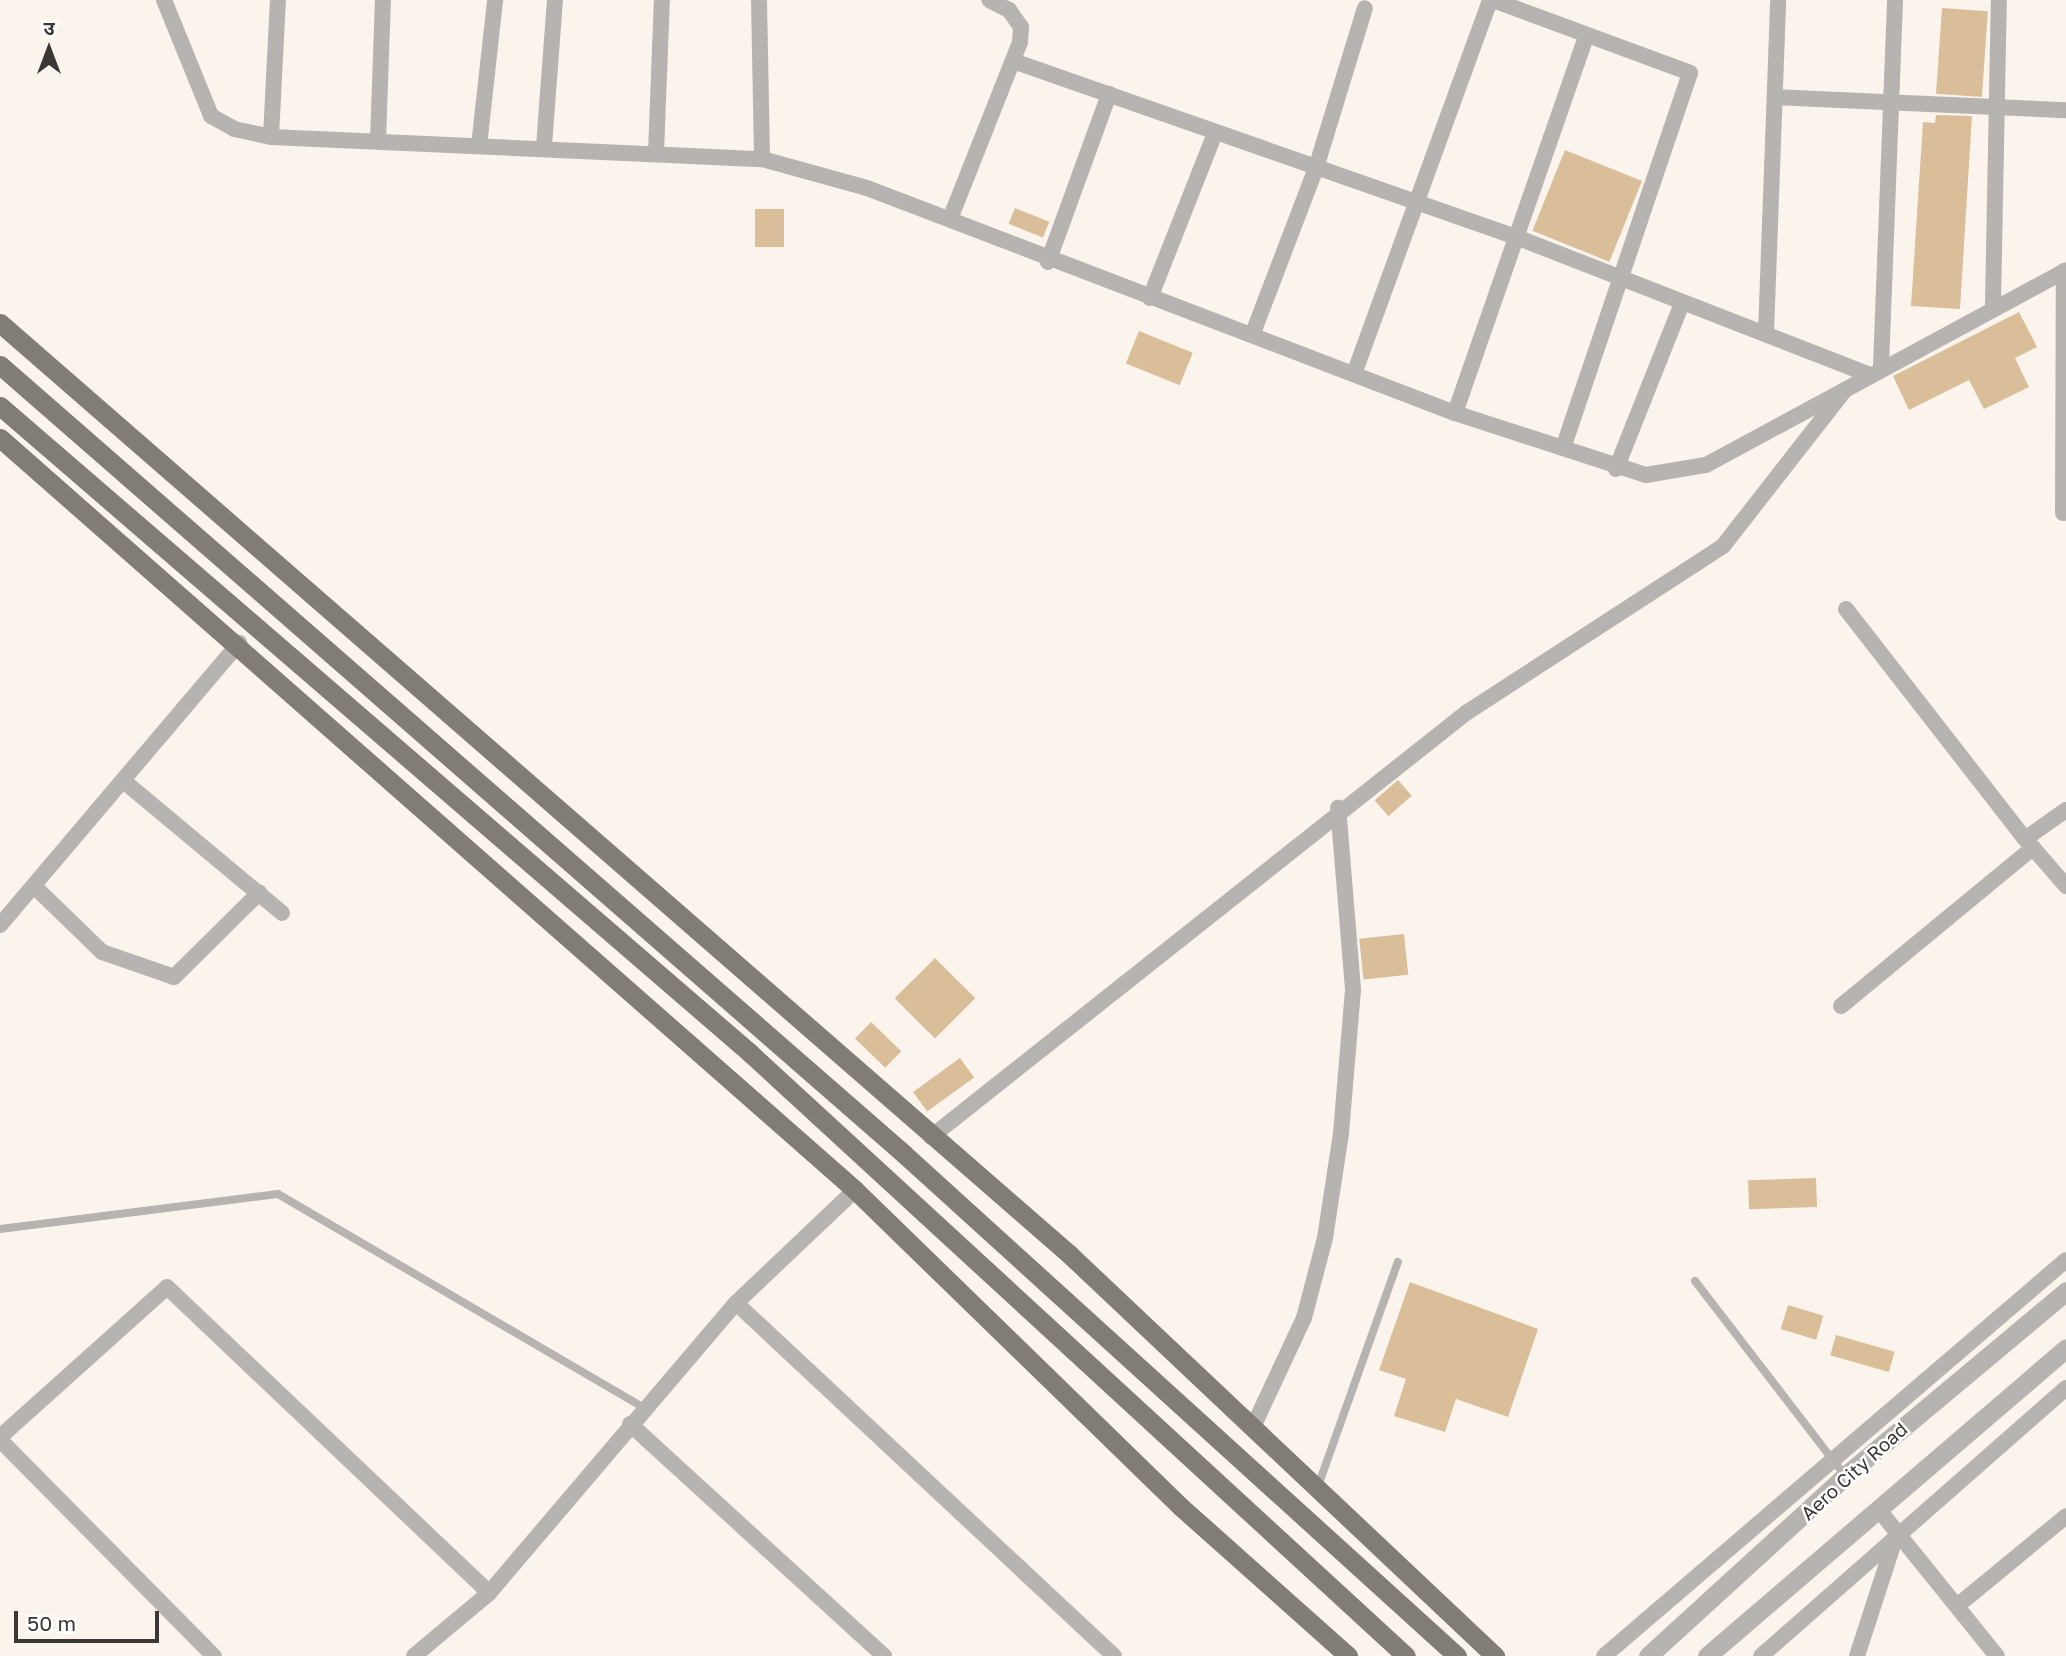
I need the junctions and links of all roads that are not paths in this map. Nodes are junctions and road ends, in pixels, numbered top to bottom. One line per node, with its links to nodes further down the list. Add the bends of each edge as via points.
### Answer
1 (164, 0): 22 (street, via 211,116)
2 (278, 0): 22 (street)
3 (383, 0): 23 (street)
4 (495, 0): 24 (street)
5 (555, 0): 25 (street)
6 (662, 0): 26 (street)
7 (759, 0): 27 (street)
8 (989, 0): 15 (street, via 1009,10 1021,27)
9 (1492, 0): 14 (street); 29 (street)
10 (1778, 0): 17 (street)
11 (1895, 0): 18 (street)
12 (1999, 0): 19 (street)
13 (1365, 8): 28 (street)
14 (1587, 34): 31 (street); 34 (street, via 1690,73)
15 (1013, 61): 16 (street); 30 (street)
16 (1109, 94): 21 (street); 32 (street)
17 (1775, 97): 18 (street); 40 (street)
18 (1890, 105): 19 (street); 42 (street)
19 (1997, 109): 20 (street); 37 (street)
20 (2066, 110)
21 (1214, 133): 28 (street); 35 (street)
22 (271, 136): 23 (street)
23 (378, 141): 24 (street)
24 (479, 146): 25 (street)
25 (544, 146): 26 (street)
26 (656, 153): 27 (street)
27 (762, 159): 30 (street)
28 (1315, 167): 29 (street); 39 (street)
29 (1420, 203): 31 (street); 43 (street)
30 (950, 219): 32 (street)
31 (1516, 237): 34 (street); 46 (street)
32 (1048, 262): 35 (street)
33 (2065, 270): 37 (street); 50 (street)
34 (1624, 283): 36 (street); 48 (street)
35 (1150, 298): 39 (street)
36 (1682, 303): 40 (street); 49 (street)
37 (1993, 304): 42 (street)
38 (0, 323): 63 (main road)
39 (1253, 333): 43 (street)
40 (1766, 333): 42 (street)
41 (0, 365): 91 (main road, via 763,1029)
42 (1874, 370): 44 (street)
43 (1354, 374): 46 (street)
44 (1850, 383): 49 (street, via 1691,471 1661,476); 54 (street, via 1723,546 1466,713)
45 (0, 406): 90 (main road, via 750,1054)
46 (1455, 413): 48 (street)
47 (0, 438): 52 (main road)
48 (1563, 448): 49 (street)
49 (1616, 468)
50 (2063, 513)
51 (1846, 609): 56 (street)
52 (239, 643): 53 (street); 64 (main road)
53 (126, 783): 58 (street); 59 (street)
54 (1338, 808): 63 (street); 75 (street, via 1353,989 1341,1133 1325,1238 1304,1318)
55 (2066, 810): 56 (street)
56 (2029, 843): 57 (street); 62 (street)
57 (2066, 886)
58 (36, 888): 59 (street, via 102,952 174,977); 61 (street)
59 (259, 893): 60 (street)
60 (282, 913)
61 (0, 925)
62 (1841, 1006)
63 (931, 1137): 75 (main road)
64 (855, 1190): 70 (street); 89 (main road, via 1181,1507)
65 (0, 1229): 73 (lane, via 278,1194)
66 (2066, 1260): 77 (street)
67 (1398, 1262): 79 (lane)
68 (1695, 1281): 77 (lane)
69 (2066, 1291): 78 (street, Aero City Road)
70 (736, 1303): 73 (street); 88 (street)
71 (2066, 1348): 80 (street)
72 (2066, 1388): 82 (street)
73 (644, 1408): 74 (street)
74 (630, 1424): 83 (street); 87 (street)
75 (1254, 1425): 79 (main road)
76 (0, 1438): 83 (street, via 167,1287); 85 (street)
77 (1832, 1460): 78 (lane); 93 (street)
78 (1845, 1476): 94 (street, Aero City Road)
79 (1316, 1491): 92 (main road)
80 (1879, 1510): 82 (street); 95 (street)
81 (2066, 1516): 84 (street)
82 (1898, 1533): 84 (street); 96 (street); 97 (street)
83 (489, 1593): 86 (street)
84 (1956, 1606): 98 (street)
85 (214, 1656)
86 (414, 1656)
87 (884, 1656)
88 (1114, 1656)
89 (1348, 1656)
90 (1406, 1656)
91 (1457, 1656)
92 (1495, 1656)
93 (1604, 1656)
94 (1647, 1656)
95 (1707, 1656)
96 (1761, 1656)
97 (1857, 1656)
98 (1997, 1656)

